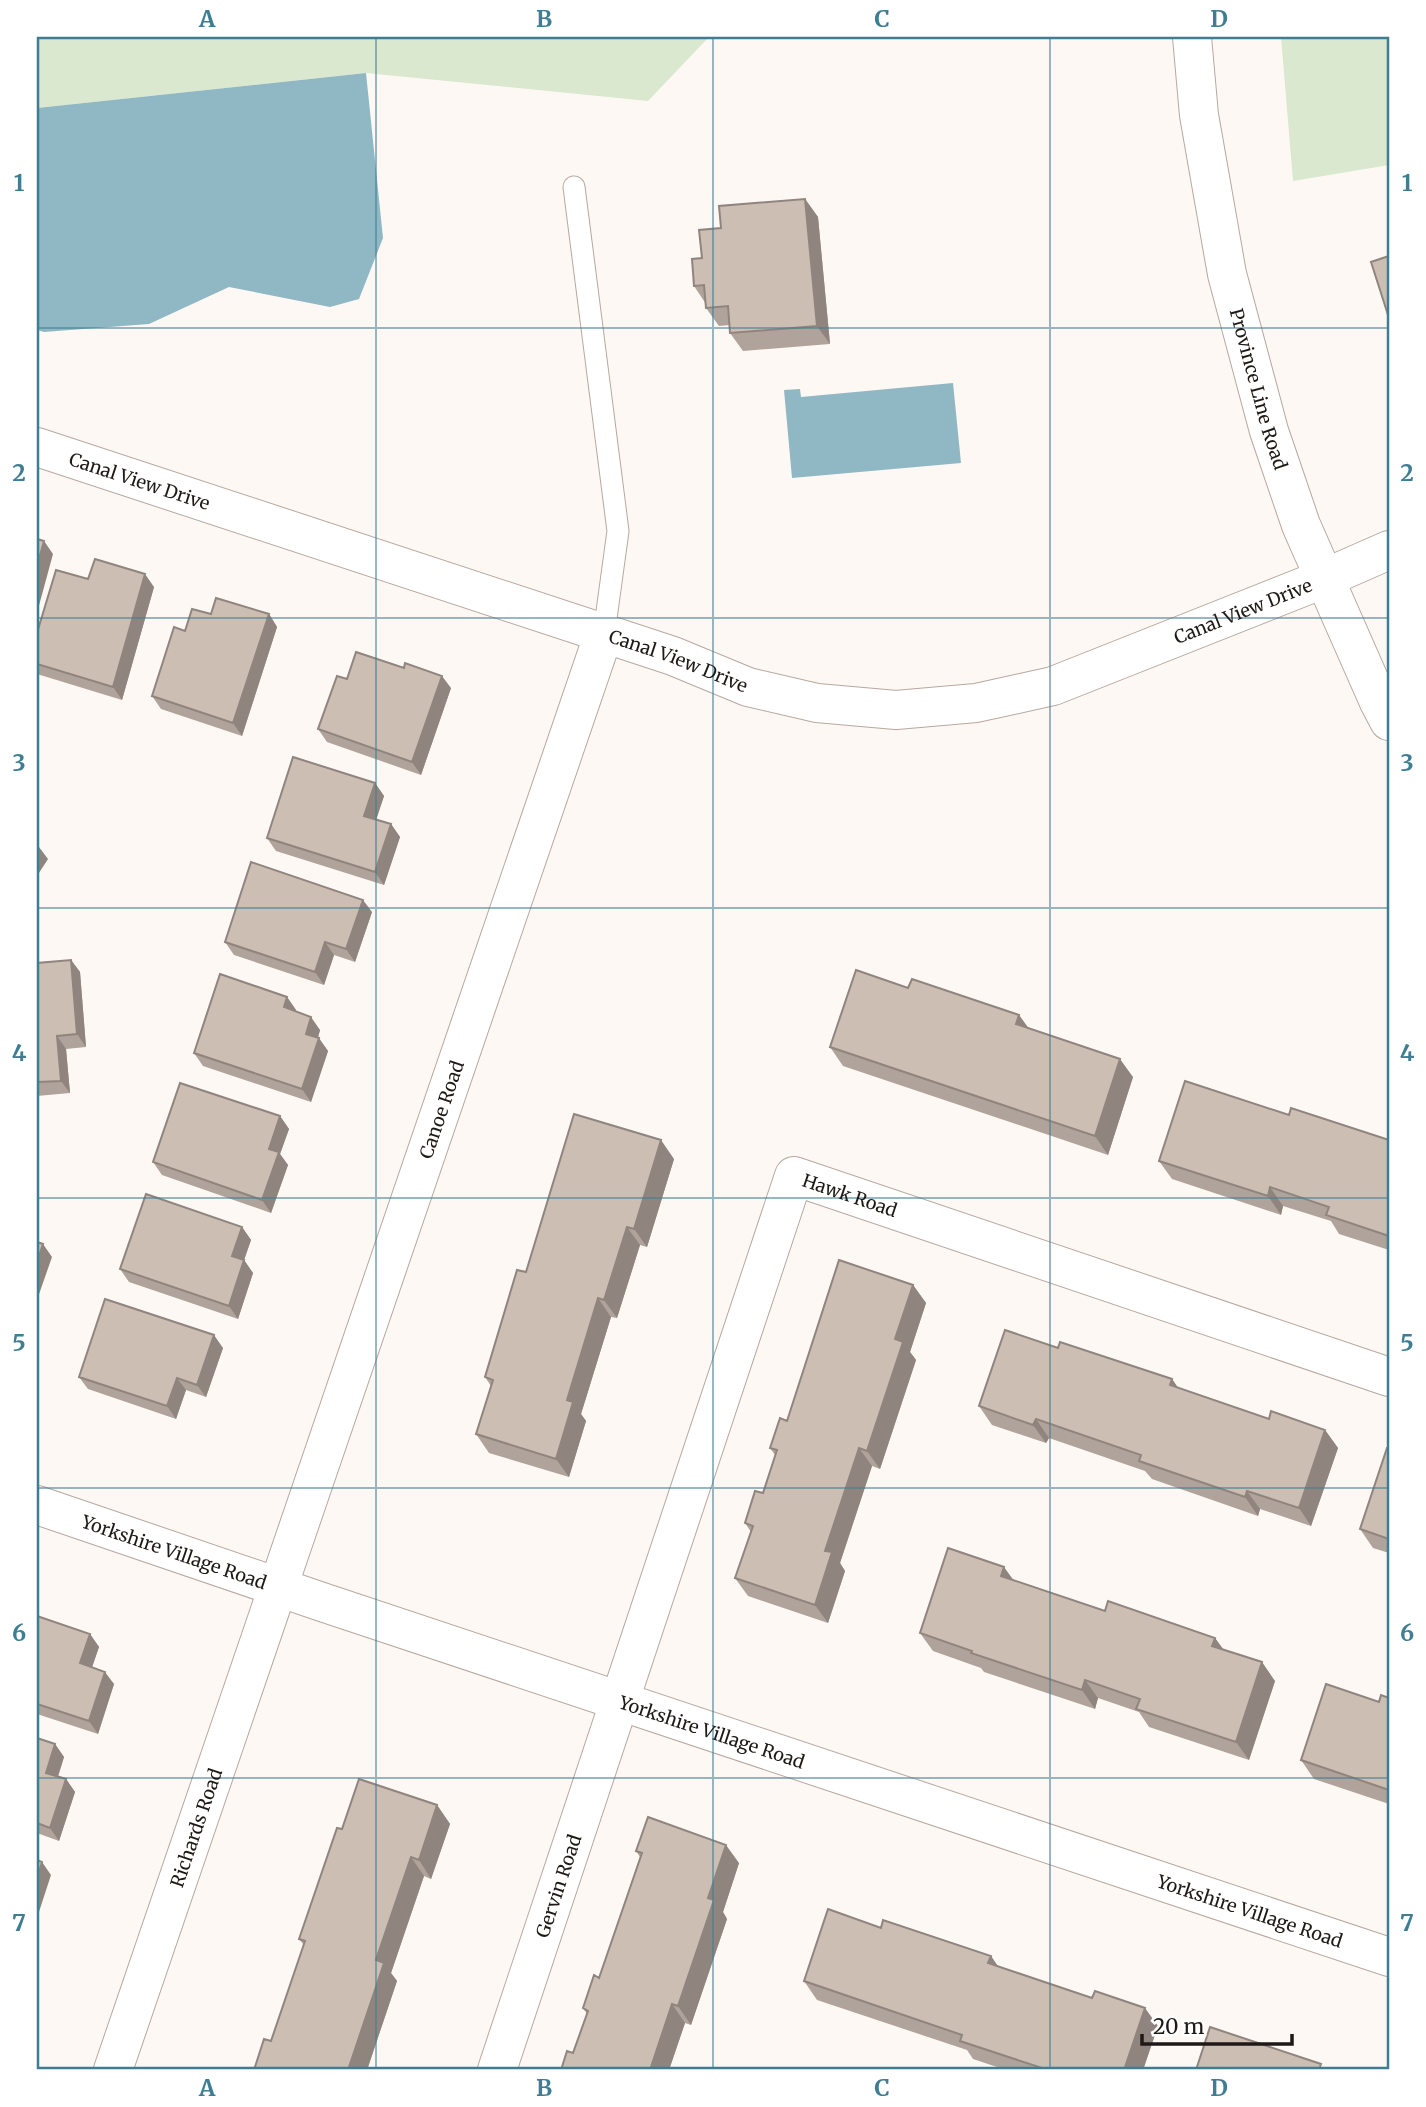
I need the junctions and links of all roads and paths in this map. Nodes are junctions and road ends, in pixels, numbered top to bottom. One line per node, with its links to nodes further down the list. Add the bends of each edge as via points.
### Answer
1 (1192, 37): 5 (street, Province Line Road, via 1199,114 1227,274 1269,431)
2 (574, 187): 6 (lane, via 618,531)
3 (37, 447): 6 (street, Canal View Drive)
4 (1389, 550): 5 (street, Canal View Drive)
5 (1323, 579): 6 (street, Canal View Drive, via 1053,686 976,704 897,710 817,703 748,687); 7 (street, Province Line Road)
6 (604, 634): 10 (street, Canoe Road)
7 (1389, 721)
8 (1389, 1377): 11 (street, Hawk Road, via 794,1177)
9 (37, 1505): 10 (street, Yorkshire Village Road)
10 (279, 1587): 11 (street, Yorkshire Village Road); 13 (street, Richards Road)
11 (619, 1701): 12 (street, Yorkshire Village Road); 14 (street, Gervin Road)
12 (1389, 1957)
13 (113, 2070)
14 (496, 2070)

